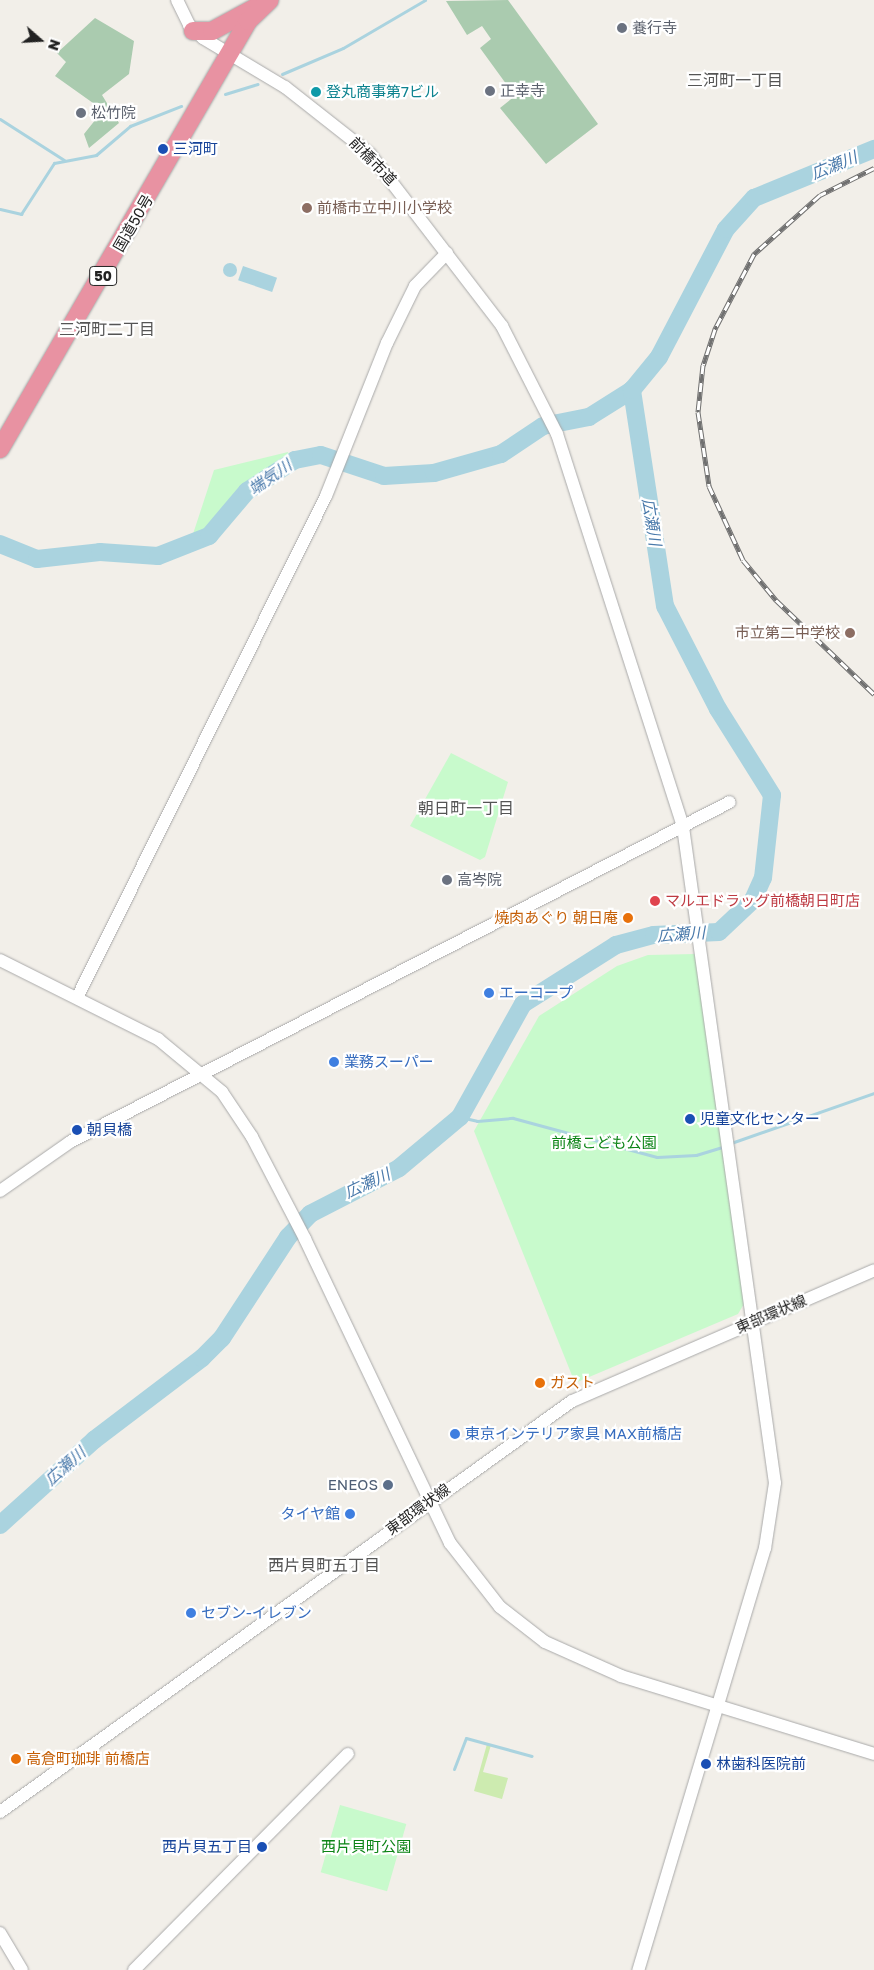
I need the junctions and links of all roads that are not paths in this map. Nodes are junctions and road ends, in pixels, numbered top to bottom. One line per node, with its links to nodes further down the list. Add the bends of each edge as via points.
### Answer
1 (177, 0): 3 (street)
2 (266, 2): 3 (highway, via 212,31); 4 (highway, 国道50号 / 50)
3 (193, 30): 4 (street, 前橋市道)
4 (230, 56): 5 (street, 前橋市道, via 285,87 370,154); 6 (highway, 国道50号 / 50)
5 (447, 253): 8 (street, 前橋市道, via 502,326 532,378 557,434); 10 (street, via 415,286 373,375 340,461)
6 (0, 449)
7 (730, 802): 8 (street)
8 (683, 827): 11 (street); 14 (street, 前橋市道)
9 (0, 960): 10 (street)
10 (77, 998): 11 (street, via 152,1035)
11 (204, 1073): 12 (street, via 70,1142); 15 (street, via 234,1108 294,1218)
12 (0, 1191)
13 (874, 1270): 14 (street, 東部環状線)
14 (752, 1322): 15 (street, 東部環状線, via 572,1401); 16 (street, 前橋市道, via 772,1442 774,1497 767,1541)
15 (431, 1499): 16 (street, via 450,1543 480,1587 531,1632 621,1676); 19 (street, 東部環状線)
16 (716, 1705): 18 (street); 23 (street, 前橋市道)
17 (348, 1754): 22 (street)
18 (874, 1754)
19 (0, 1812)
20 (0, 1933): 21 (street)
21 (22, 1970)
22 (134, 1970)
23 (638, 1970)

